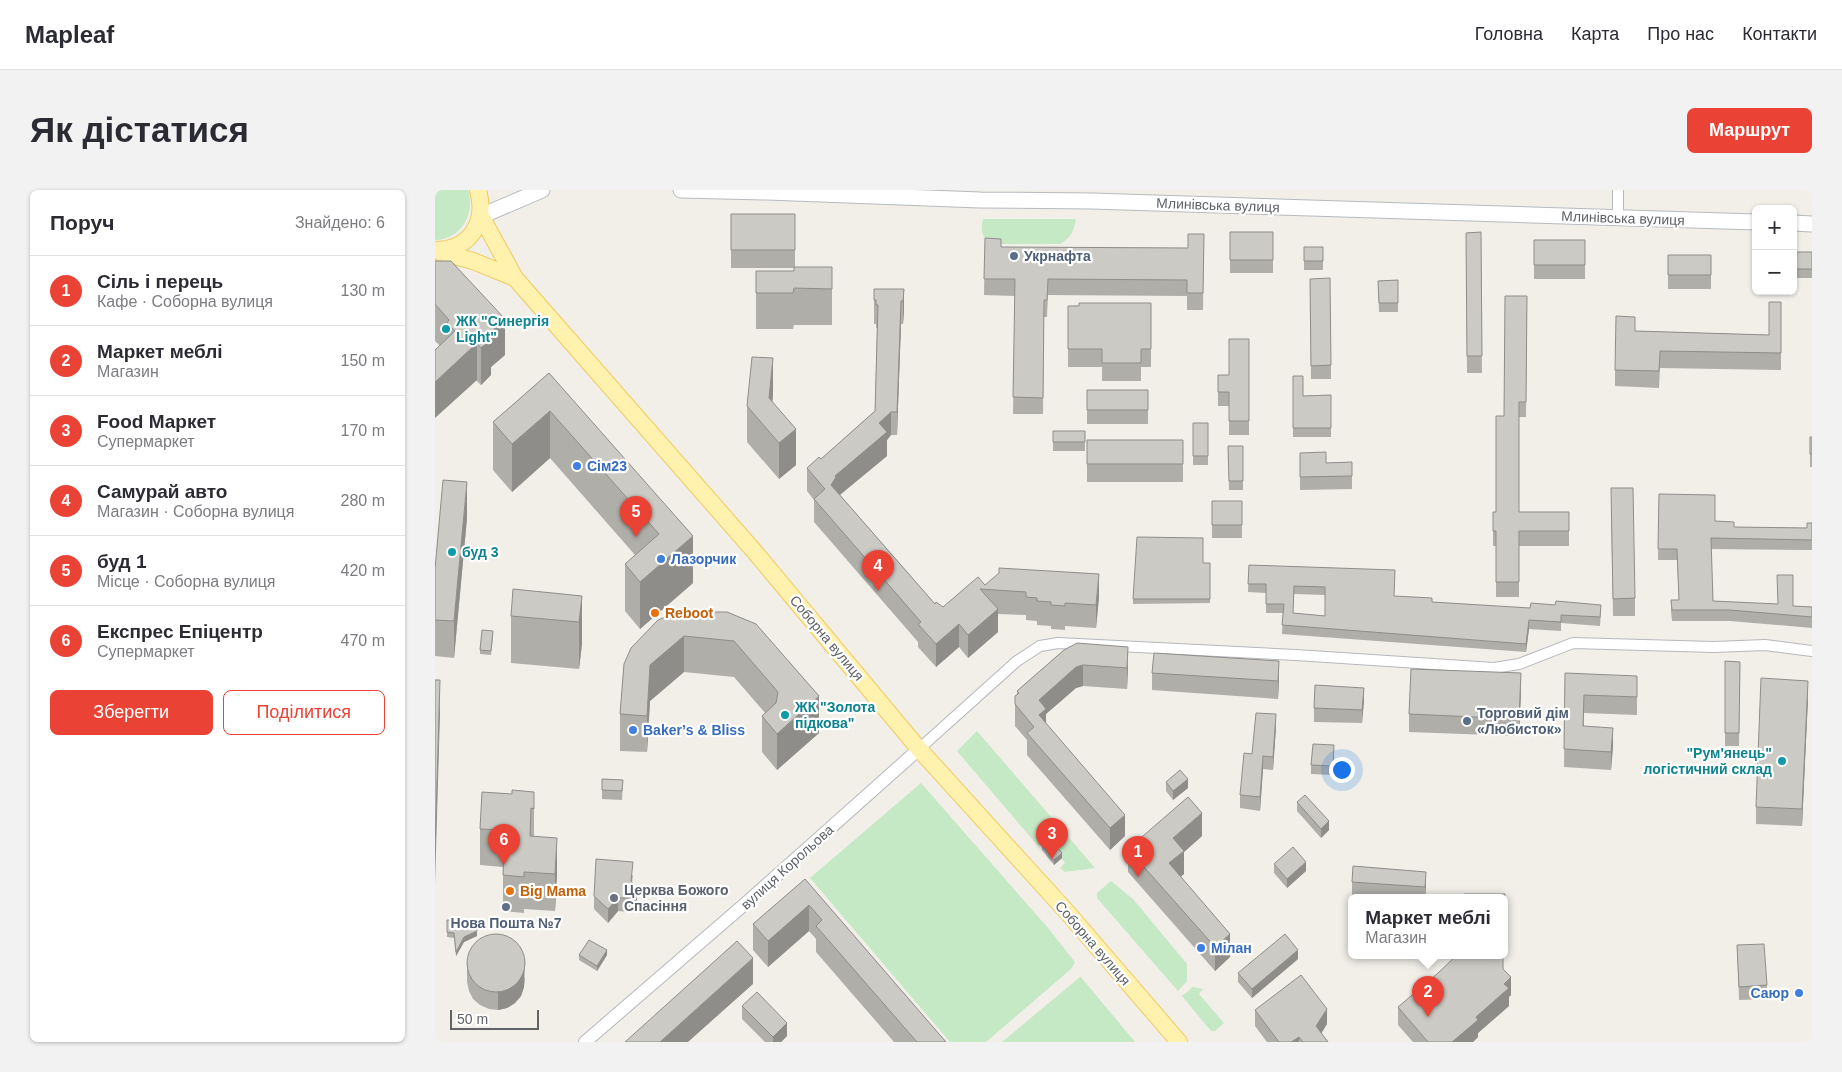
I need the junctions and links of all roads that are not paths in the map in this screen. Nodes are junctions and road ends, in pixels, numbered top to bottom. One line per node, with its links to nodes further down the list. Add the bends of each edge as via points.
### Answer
1 (478, 190): 5 (main road)
2 (541, 190): 5 (main road)
3 (681, 190): 6 (main road, Млинівська вулиця)
4 (1619, 190): 6 (street)
5 (481, 216): 10 (main road, via 470,237 459,245); 11 (main road, Соборна вулиця)
6 (1618, 218): 7 (main road, Млинівська вулиця)
7 (1752, 222)
8 (1797, 223): 9 (main road)
9 (1812, 224)
10 (435, 251): 11 (main road, Соборна вулиця, via 473,261)
11 (515, 278): 13 (main road, Соборна вулиця, via 754,550)
12 (1812, 651): 13 (street, via 1765,644 1714,647 1573,643 1519,664 1494,668 1058,643 1039,646 1017,661)
13 (919, 749): 14 (street, вулиця Корольова); 15 (main road, Соборна вулиця, via 1067,912)
14 (585, 1042)
15 (1179, 1042)

